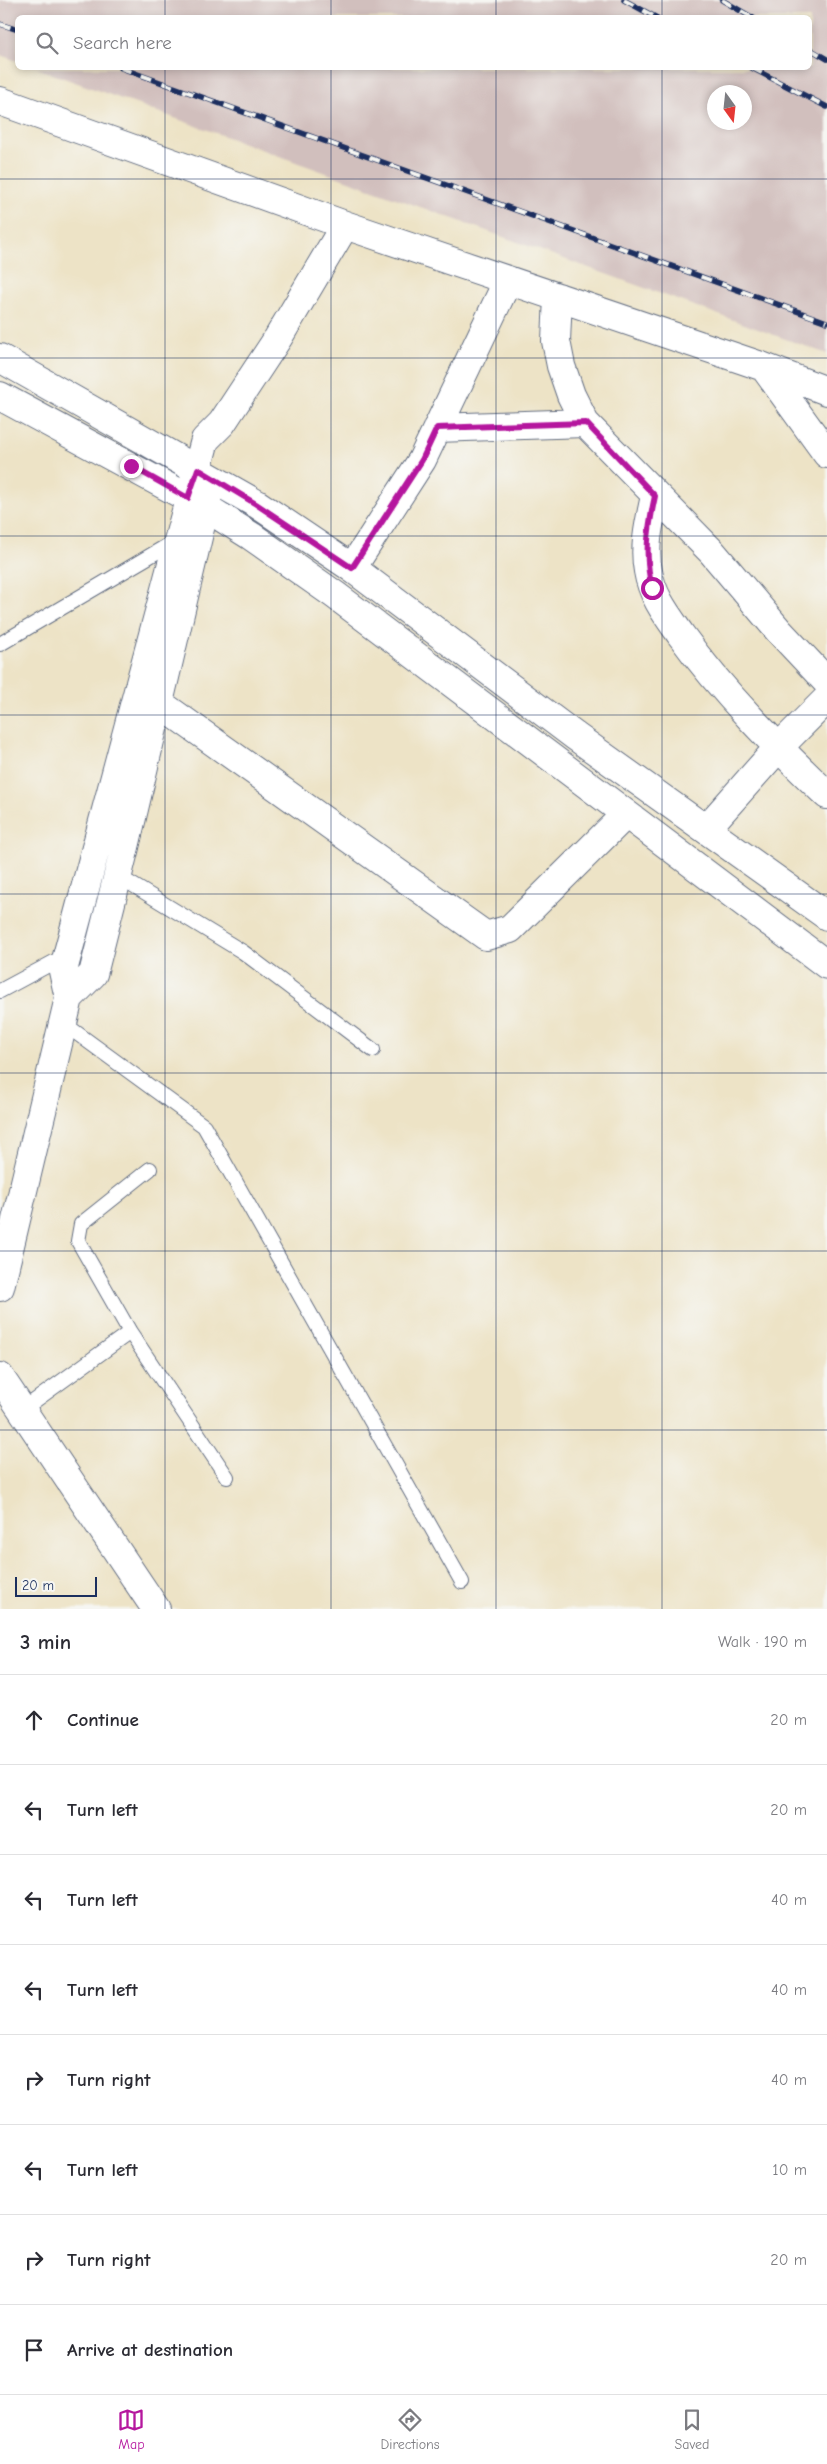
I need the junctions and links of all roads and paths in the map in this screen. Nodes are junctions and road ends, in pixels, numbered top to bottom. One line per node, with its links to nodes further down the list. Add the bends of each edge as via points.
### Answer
1 (0, 101): 2 (street)
2 (345, 225): 3 (street); 12 (street, via 278,338 222,424 205,440)
3 (508, 280): 4 (street); 10 (street)
4 (558, 297): 6 (street); 9 (street, via 556,341 561,366)
5 (0, 358): 12 (street)
6 (764, 367): 7 (street); 11 (street)
7 (827, 391)
8 (0, 396): 14 (street)
9 (586, 423): 10 (street); 13 (street)
10 (437, 428): 16 (street, via 422,460)
11 (827, 454)
12 (205, 474): 14 (street); 16 (street)
13 (655, 496): 18 (street, via 712,552); 21 (street, via 647,532 647,570 655,594 699,660)
14 (197, 503): 15 (street); 20 (street); 23 (street, via 335,595)
15 (177, 539): 17 (lane); 27 (street)
16 (352, 568): 24 (street)
17 (0, 644)
18 (827, 682)
19 (827, 699): 21 (street)
20 (159, 703): 23 (street, via 486,936 510,930); 25 (street)
21 (778, 748): 22 (street); 24 (street)
22 (827, 795)
23 (625, 814): 28 (street)
24 (706, 829): 26 (street)
25 (118, 876): 30 (street, via 93,974); 31 (lane, via 243,952)
26 (827, 916)
27 (67, 955): 29 (lane); 30 (street, via 62,972)
28 (827, 965)
29 (0, 991)
30 (66, 1011): 33 (street); 38 (lane, via 204,1126)
31 (373, 1050)
32 (150, 1169): 34 (lane, via 81,1224 78,1241)
33 (0, 1287)
34 (130, 1332): 36 (lane); 37 (lane)
35 (0, 1377): 36 (street)
36 (22, 1410): 39 (street)
37 (227, 1477)
38 (462, 1582)
39 (156, 1609)

